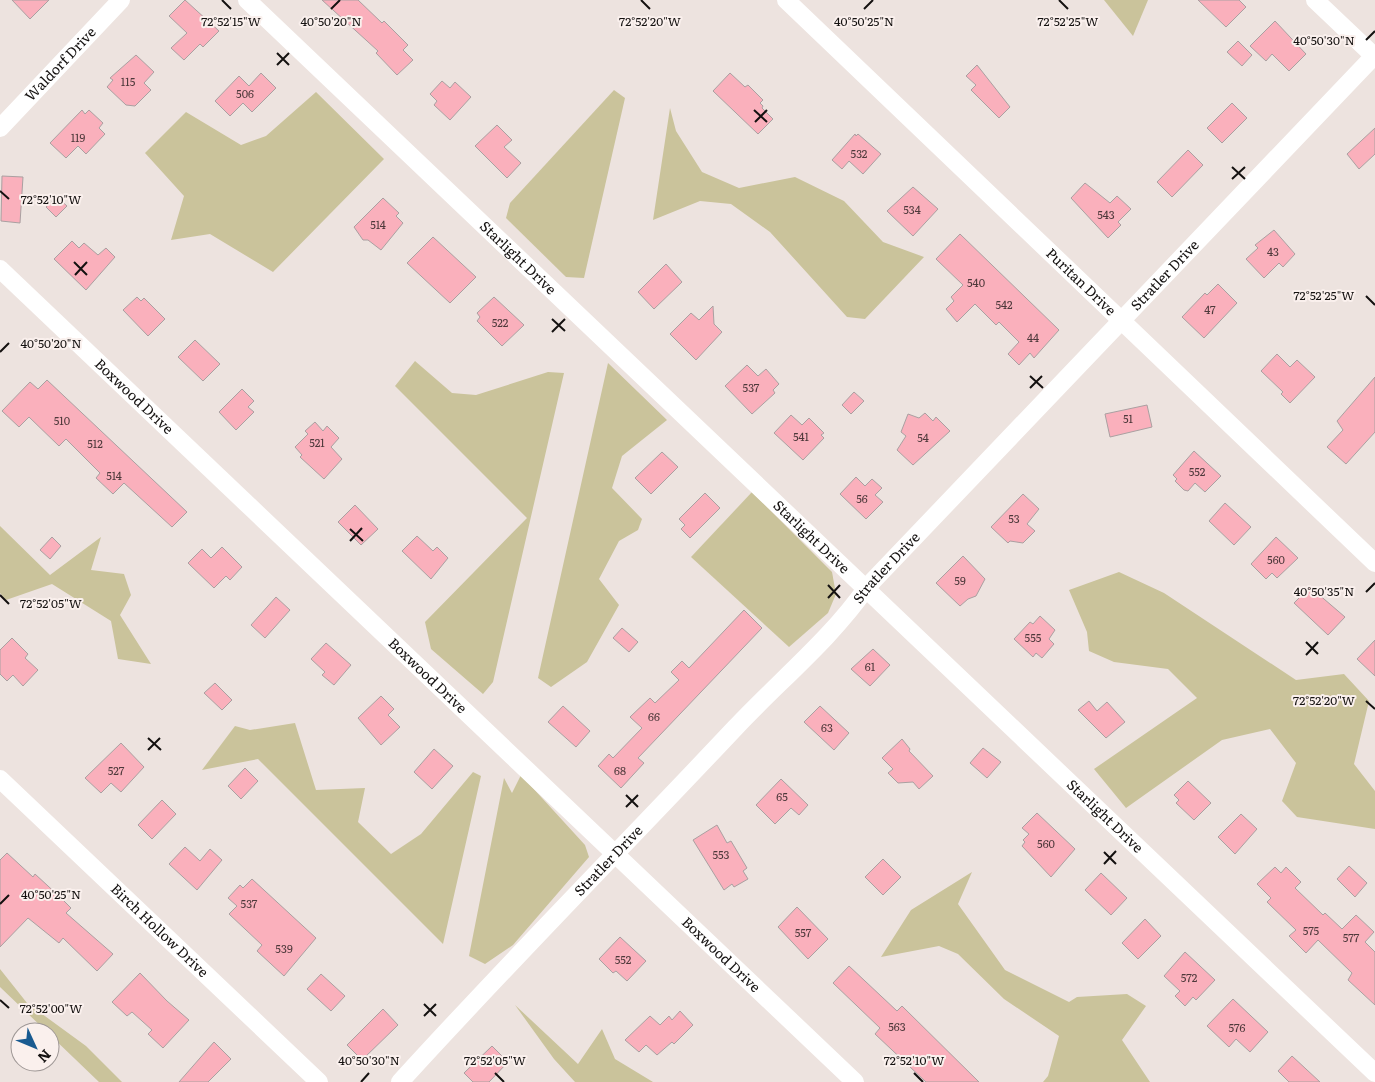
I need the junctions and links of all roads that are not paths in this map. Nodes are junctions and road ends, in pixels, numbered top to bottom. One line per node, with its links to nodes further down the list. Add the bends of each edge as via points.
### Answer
1 (120, 0): 6 (street, Waldorf Drive)
2 (247, 0): 10 (street, Starlight Drive)
3 (786, 0): 8 (street, Puritan Drive)
4 (1315, 0): 5 (street)
5 (1375, 56): 8 (street, Stratler Drive)
6 (0, 128)
7 (0, 269): 12 (street, Boxwood Drive)
8 (1120, 321): 9 (street, Puritan Drive); 10 (street, Stratler Drive)
9 (1375, 563)
10 (867, 587): 12 (street, Stratler Drive, via 851,609); 13 (street, Starlight Drive)
11 (0, 778): 14 (street, Birch Hollow Drive)
12 (616, 855): 15 (street, Stratler Drive, via 479,995); 16 (street, Boxwood Drive)
13 (1375, 1073)
14 (319, 1082)
15 (400, 1082)
16 (855, 1082)

